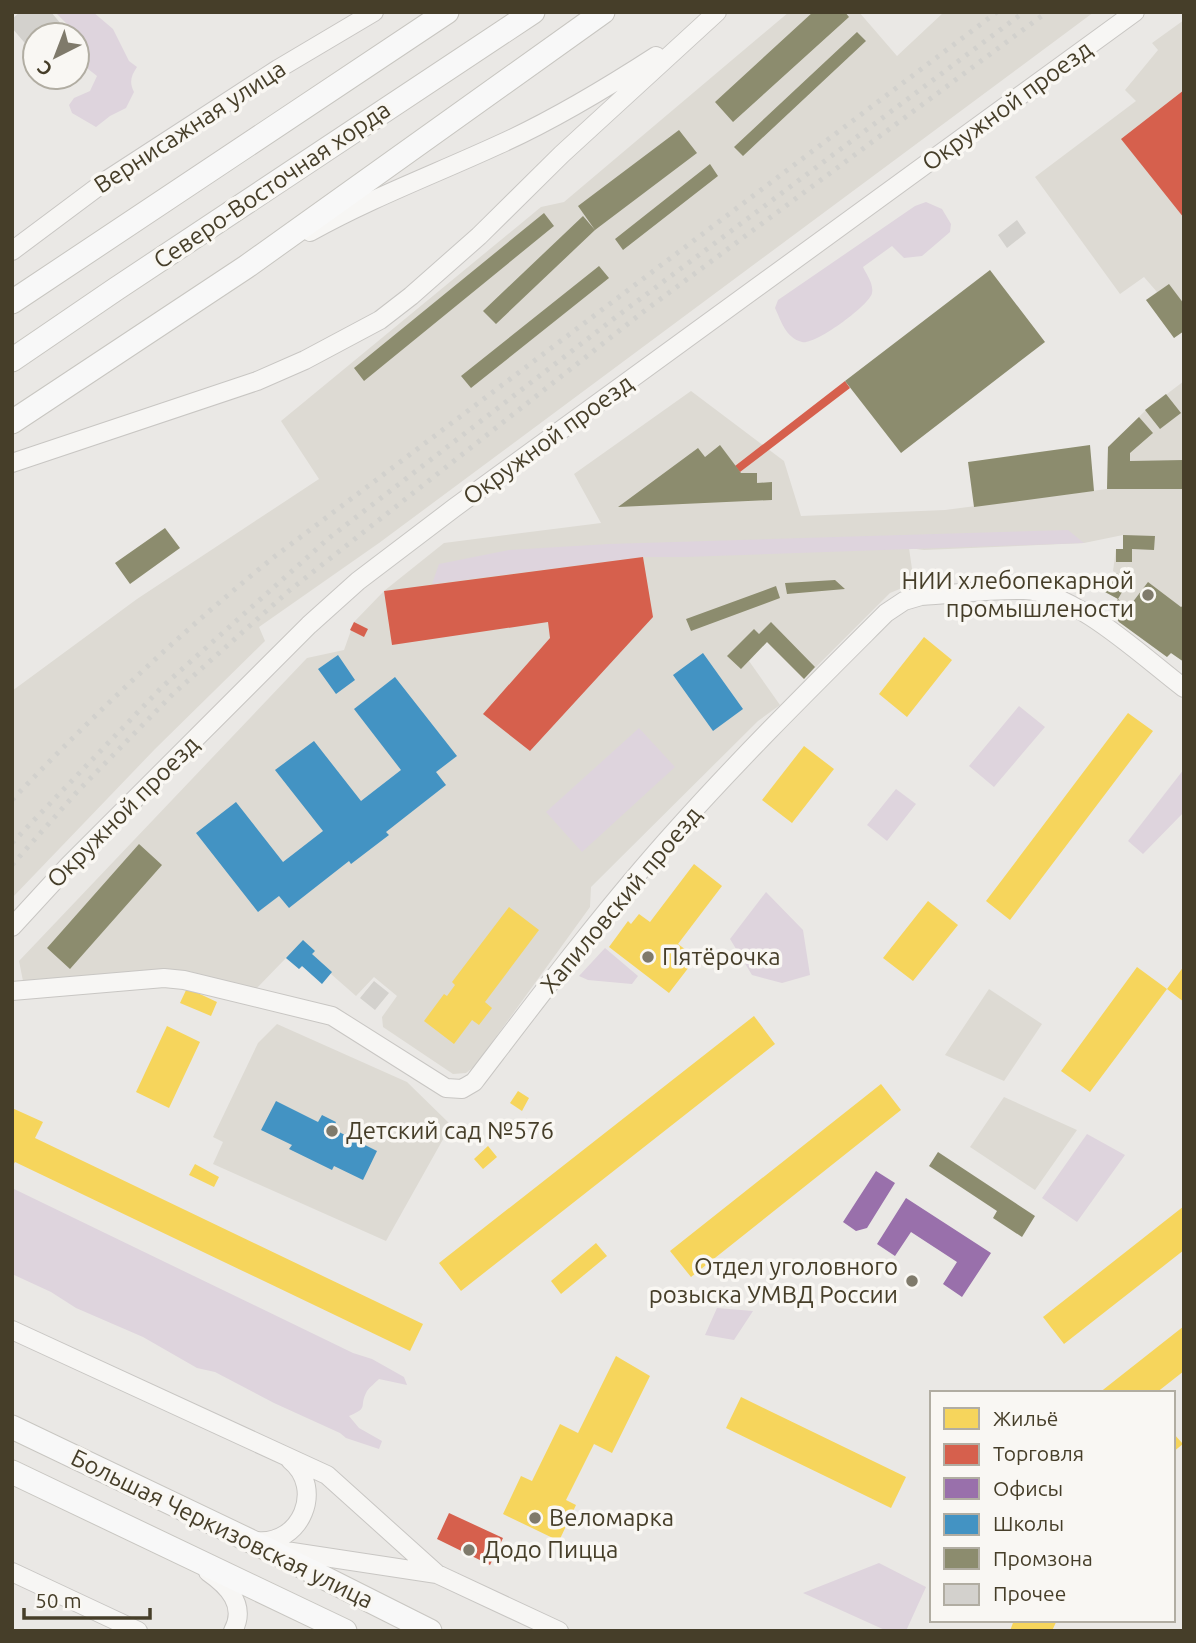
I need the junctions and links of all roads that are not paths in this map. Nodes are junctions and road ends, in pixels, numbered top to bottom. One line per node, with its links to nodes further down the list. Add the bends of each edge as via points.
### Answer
1 (374, 12): 8 (street, Вернисажная улица, via 107,180)
2 (447, 12): 9 (main road, Северо-Восточная хорда)
3 (533, 12): 13 (main road, Северо-Восточная хорда)
4 (603, 12): 10 (main road)
5 (717, 12): 7 (street)
6 (1135, 12): 17 (street, Окружной проезд, via 358,581 69,865)
7 (695, 32): 10 (street, via 556,117 398,187); 15 (street, via 479,236 380,320 257,382)
8 (12, 251)
9 (86, 251): 11 (main road); 12 (main road, Северо-Восточная хорда)
10 (246, 267): 14 (main road)
11 (12, 293)
12 (12, 302)
13 (12, 360)
14 (12, 422)
15 (12, 463)
16 (1184, 688): 18 (street, Хапиловский проезд, via 1096,621 1048,595 1025,590 904,601 886,612 677,829 474,1082 462,1089 446,1088 332,1016 184,980)
17 (12, 927)
18 (12, 991)
19 (12, 1331): 21 (street)
20 (17, 1430): 23 (main road, Большая Черкизовская улица)
21 (285, 1455): 23 (street, via 304,1478 306,1508 289,1533); 26 (street, via 327,1475)
22 (12, 1472): 24 (main road, Большая Черкизовская улица)
23 (255, 1544): 26 (street); 30 (main road, Большая Черкизовская улица)
24 (183, 1553): 28 (street, via 229,1590 239,1612); 29 (main road, Большая Черкизовская улица)
25 (12, 1572): 27 (street)
26 (437, 1574): 31 (street)
27 (138, 1631)
28 (233, 1631)
29 (345, 1631)
30 (430, 1631)
31 (559, 1631)

